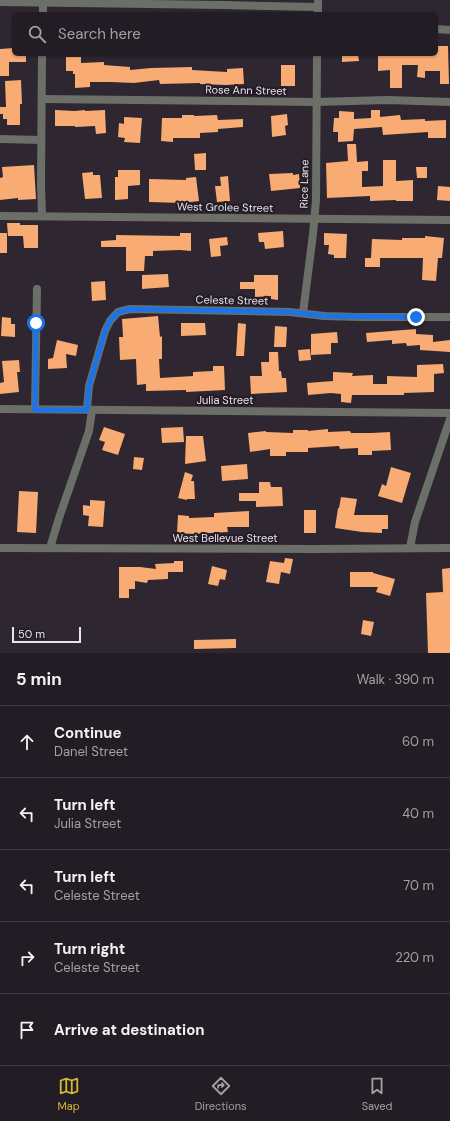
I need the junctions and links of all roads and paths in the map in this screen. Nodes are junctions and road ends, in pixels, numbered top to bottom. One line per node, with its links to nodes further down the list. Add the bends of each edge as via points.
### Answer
1 (44, 1): 2 (street); 3 (street); 5 (street)
2 (0, 2)
3 (224, 2): 4 (street)
4 (318, 7)
5 (43, 12)
6 (438, 29): 7 (street)
7 (450, 30)
8 (42, 56): 10 (street)
9 (317, 56): 11 (street, Rice Lane)
10 (42, 99): 11 (street, Rose Ann Street); 14 (street)
11 (316, 102): 12 (street, Rose Ann Street); 17 (street, Rice Lane)
12 (450, 102)
13 (0, 139): 14 (street)
14 (42, 140): 16 (street)
15 (0, 216): 16 (street, West Grolee Street)
16 (42, 216): 17 (street, West Grolee Street)
17 (314, 219): 18 (street, West Grolee Street); 20 (street, Rice Lane)
18 (450, 220)
19 (37, 289): 23 (street)
20 (303, 313): 21 (street, Celeste Street, via 359,317); 24 (street, Celeste Street, via 130,309 118,312 105,331 89,386)
21 (450, 317)
22 (0, 409): 23 (street, Julia Street)
23 (35, 410): 24 (street, Julia Street)
24 (89, 410): 25 (street, Julia Street); 28 (street, Celeste Street, via 89,431)
25 (450, 413)
26 (450, 419): 29 (street, via 414,522)
27 (0, 548): 28 (street, West Bellevue Street)
28 (50, 548): 29 (street, West Bellevue Street)
29 (410, 548): 30 (street, West Bellevue Street)
30 (450, 548)

